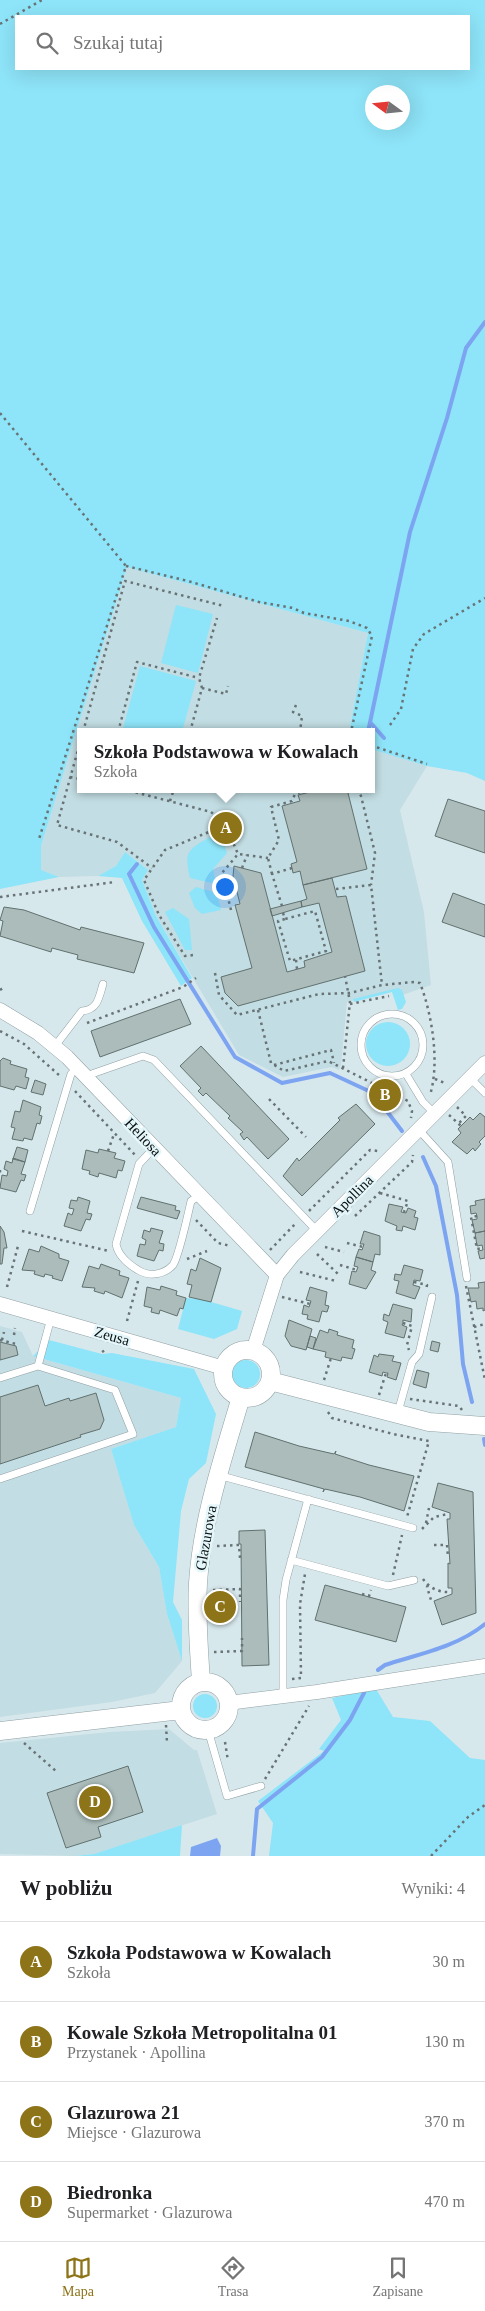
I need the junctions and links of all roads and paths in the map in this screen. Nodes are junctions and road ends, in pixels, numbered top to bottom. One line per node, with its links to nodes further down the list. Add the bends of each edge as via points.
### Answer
1 (42, 0): 3 (path)
2 (15, 15): 4 (path)
3 (16, 15)
4 (0, 24)
5 (0, 413): 6 (path)
6 (126, 566): 19 (path, via 367,628 372,636); 31 (path)
7 (485, 598): 14 (path, via 424,634 413,649 401,709)
8 (224, 606): 15 (path, via 125,581)
9 (217, 618): 10 (path)
10 (200, 678): 12 (path); 16 (path, via 138,662)
11 (228, 686): 12 (path, via 226,694)
12 (202, 688): 17 (path)
13 (296, 705): 18 (path, via 293,712 302,716)
14 (390, 725)
15 (84, 728)
16 (119, 728)
17 (191, 728)
18 (301, 728)
19 (352, 728)
20 (375, 747): 22 (path)
21 (77, 753): 23 (path)
22 (427, 764)
23 (70, 777): 24 (path); 35 (path, via 57,825 117,842)
24 (77, 778)
25 (139, 793): 29 (path)
26 (173, 793): 29 (path)
27 (297, 793): 34 (path, via 292,801 271,807 279,840)
28 (359, 793): 40 (path, via 375,854)
29 (170, 801): 30 (path, via 211,812)
30 (226, 825): 32 (path); 35 (path, via 165,850)
31 (39, 839)
32 (238, 854): 33 (path); 44 (path, via 222,873)
33 (247, 855): 34 (path); 36 (path)
34 (268, 858): 38 (path)
35 (152, 868): 47 (path, via 144,880 159,915 185,956)
36 (242, 868)
37 (292, 868): 38 (path)
38 (272, 874): 43 (path)
39 (115, 882): 42 (path)
40 (370, 885): 41 (path); 54 (path)
41 (336, 889)
42 (0, 897)
43 (282, 906)
44 (231, 910)
45 (283, 912): 46 (path)
46 (285, 919): 48 (path, via 278,921 290,961); 48 (path, via 315,911 324,943 326,951)
47 (194, 955)
48 (296, 960): 49 (path)
49 (298, 969)
50 (215, 973): 59 (path, via 219,995 237,1015)
51 (345, 976): 55 (path)
52 (195, 979): 60 (path, via 183,987)
53 (103, 984): 62 (lane, via 97,1004 82,1011)
54 (382, 985): 55 (path); 70 (path, via 420,983 429,1007)
55 (350, 992): 57 (path); 59 (path, via 318,994)
56 (389, 996): 57 (path)
57 (350, 1004): 66 (path)
58 (0, 1010): 62 (street, Heliosa)
59 (258, 1010): 65 (path)
60 (84, 1023)
61 (0, 1031): 72 (path, via 24,1044)
62 (55, 1046): 67 (street, Heliosa)
63 (485, 1063): 69 (street, Apollina)
64 (334, 1064): 65 (path, via 324,1061 284,1072); 65 (path, via 331,1050); 66 (path)
65 (274, 1065)
66 (343, 1068): 77 (path, via 408,1102)
67 (82, 1072): 72 (lane, via 72,1074); 82 (street, Heliosa); 93 (lane, via 143,1056 154,1060)
68 (406, 1074): 68 (lane, via 419,1063 422,1055 421,1031 410,1019 396,1013 381,1015 368,1024 361,1038 362,1056 372,1071 390,1078); 75 (lane)
69 (470, 1078): 73 (lane); 78 (street, Apollina)
70 (435, 1079): 71 (path, via 450,1086); 75 (path, via 430,1095)
71 (453, 1083)
72 (69, 1084): 80 (path); 90 (lane)
73 (485, 1093)
74 (269, 1099): 81 (path)
75 (423, 1102): 77 (path); 78 (lane)
76 (454, 1105): 78 (path, via 466,1116 459,1125)
77 (412, 1111): 79 (path)
78 (441, 1113): 79 (street, Apollina)
79 (414, 1128): 96 (street, Apollina); 115 (lane, via 448,1162)
80 (114, 1134): 83 (path); 85 (path)
81 (306, 1137)
82 (154, 1148): 85 (lane); 89 (street, Heliosa)
83 (108, 1151)
84 (386, 1151): 93 (path, via 370,1150)
85 (142, 1161): 104 (lane, via 116,1244)
86 (0, 1170): 87 (path)
87 (0, 1176)
88 (380, 1193): 92 (path, via 408,1201)
89 (199, 1196): 91 (lane, via 191,1201); 114 (street, Heliosa)
90 (30, 1212)
91 (188, 1212): 99 (path, via 218,1242); 108 (lane)
92 (404, 1212)
93 (303, 1216): 96 (lane); 103 (path)
94 (477, 1216): 102 (path, via 471,1217 477,1249)
95 (22, 1231): 104 (path, via 108,1251)
96 (317, 1231): 114 (street, Apollina)
97 (347, 1243): 101 (path)
98 (18, 1246): 118 (path)
99 (236, 1247)
100 (325, 1247): 106 (path)
101 (363, 1247)
102 (482, 1248)
103 (270, 1249)
104 (118, 1250): 111 (lane, via 130,1265)
105 (207, 1251): 108 (path)
106 (344, 1252)
107 (318, 1254): 113 (path)
108 (174, 1264): 111 (lane, via 156,1275)
109 (340, 1265): 110 (path)
110 (357, 1270)
111 (141, 1272): 124 (path)
112 (300, 1272): 116 (path)
113 (338, 1274)
114 (277, 1275): 132 (street, Apollina)
115 (467, 1278): 126 (path)
116 (336, 1281)
117 (414, 1282): 120 (path, via 427,1285 425,1295)
118 (7, 1287)
119 (280, 1296): 122 (path)
120 (432, 1297): 145 (lane, via 419,1354 412,1362)
121 (0, 1304): 123 (street, Zeusa)
122 (310, 1304)
123 (51, 1318): 134 (lane); 136 (street, Zeusa)
124 (127, 1321)
125 (485, 1324): 126 (path)
126 (474, 1327): 135 (path)
127 (15, 1328): 129 (path)
128 (4, 1332): 130 (path)
129 (14, 1335)
130 (1, 1340): 131 (path)
131 (16, 1344)
132 (253, 1351): 136 (street, via 235,1353); 140 (street, via 268,1362)
133 (331, 1358): 141 (path)
134 (38, 1366): 138 (lane); 149 (lane, via 114,1390 133,1434)
135 (484, 1367): 139 (path)
136 (224, 1368): 142 (street, via 226,1386)
137 (386, 1373): 143 (path)
138 (0, 1378)
139 (485, 1380)
140 (270, 1381): 142 (street, via 259,1395); 145 (street)
141 (323, 1384)
142 (241, 1397): 148 (street, Glazurowa)
143 (378, 1401)
144 (325, 1407): 147 (path, via 332,1418 429,1441)
145 (397, 1415): 146 (street, via 429,1422)
146 (485, 1426)
147 (426, 1448)
148 (218, 1475): 150 (lane); 174 (street, Glazurowa, via 198,1583)
149 (0, 1479)
150 (308, 1499): 154 (lane); 160 (lane)
151 (429, 1508): 153 (path)
152 (448, 1514): 153 (path, via 434,1517)
153 (426, 1523): 155 (path)
154 (413, 1528)
155 (422, 1530)
156 (434, 1545): 158 (path, via 447,1545)
157 (210, 1546): 159 (path, via 239,1545)
158 (448, 1557)
159 (240, 1558)
160 (291, 1560): 163 (lane, via 388,1586); 177 (lane, via 283,1600)
161 (305, 1570): 175 (path, via 300,1604 301,1678 292,1679)
162 (423, 1577): 164 (path)
163 (414, 1580)
164 (428, 1585): 167 (path, via 440,1592); 169 (path)
165 (206, 1590): 170 (path, via 240,1590)
166 (380, 1591): 168 (path, via 371,1589 369,1596)
167 (451, 1592)
168 (362, 1594)
169 (431, 1600)
170 (240, 1602)
171 (242, 1638): 172 (path, via 242,1652)
172 (212, 1652)
173 (485, 1666): 176 (street)
174 (201, 1682): 178 (street, via 219,1687); 179 (street, via 186,1692)
175 (293, 1685)
176 (317, 1692): 177 (street); 186 (path)
177 (283, 1696): 178 (street)
178 (228, 1703): 181 (street, via 224,1720)
179 (181, 1710): 181 (street, via 190,1725); 182 (street)
180 (165, 1721): 184 (path)
181 (208, 1730): 186 (lane, via 227,1796)
182 (0, 1731)
183 (18, 1739): 185 (path)
184 (167, 1743)
185 (57, 1772)
186 (261, 1786)
187 (485, 1805): 188 (path, via 468,1817)
188 (431, 1856)

